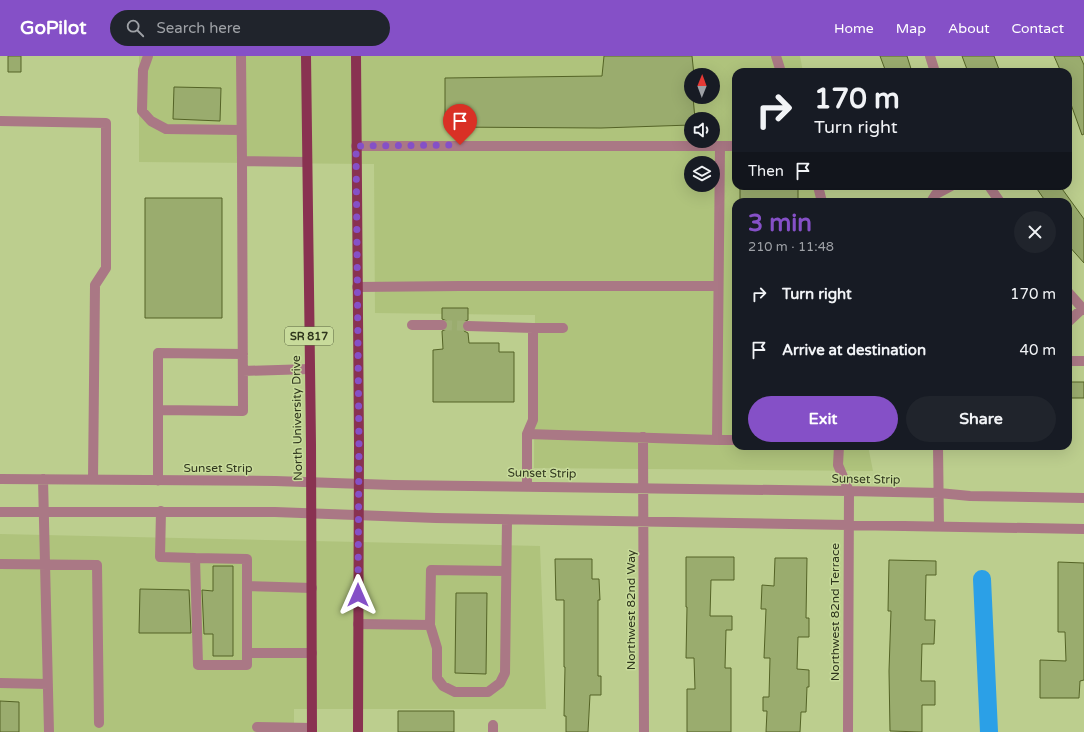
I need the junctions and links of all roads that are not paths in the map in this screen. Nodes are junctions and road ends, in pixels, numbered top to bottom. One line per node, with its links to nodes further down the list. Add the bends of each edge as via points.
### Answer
1 (148, 56): 10 (street, via 142,70 142,111 151,121 166,129)
2 (241, 56): 10 (street)
3 (306, 56): 17 (main road, North University Drive / SR 817)
4 (356, 56): 11 (main road)
5 (776, 56): 7 (street)
6 (930, 56): 8 (street)
7 (780, 68)
8 (934, 68)
9 (0, 121): 44 (street, via 106,123 106,268 95,285)
10 (241, 130): 16 (street)
11 (356, 146): 12 (street); 21 (main road)
12 (684, 146)
13 (720, 146): 14 (street)
14 (732, 146)
15 (720, 148): 20 (street)
16 (242, 162): 17 (street); 30 (street)
17 (307, 162): 33 (main road, North University Drive / SR 817)
18 (944, 190): 19 (street)
19 (934, 198)
20 (718, 286): 21 (street); 38 (street)
21 (357, 287): 47 (main road)
22 (1072, 297): 23 (street)
23 (1083, 309): 24 (street)
24 (1072, 319)
25 (412, 325): 26 (street)
26 (442, 325)
27 (468, 326): 28 (street)
28 (533, 328): 29 (street); 36 (street, via 533,420)
29 (563, 328)
30 (242, 354): 34 (street); 35 (street, via 158,354)
31 (1072, 361): 32 (street)
32 (1084, 361)
33 (310, 369): 34 (street); 46 (main road, North University Drive / SR 817)
34 (243, 371): 35 (street, via 243,411)
35 (158, 410): 45 (street)
36 (526, 434): 37 (street); 48 (street)
37 (642, 437): 38 (street); 49 (street, Northwest 82nd Way)
38 (717, 440): 39 (street)
39 (732, 440)
40 (839, 450): 50 (street, via 838,465)
41 (938, 450): 51 (street)
42 (0, 479): 43 (street, Sunset Strip)
43 (43, 479): 44 (street, Sunset Strip); 55 (street)
44 (93, 480): 45 (street, Sunset Strip)
45 (158, 481): 46 (street, Sunset Strip)
46 (311, 483): 47 (street, Sunset Strip); 56 (main road, North University Drive / SR 817)
47 (358, 484): 48 (street, Sunset Strip); 57 (main road)
48 (527, 486): 49 (street, Sunset Strip)
49 (643, 488): 50 (street, Sunset Strip); 59 (street, Northwest 82nd Way)
50 (849, 491): 51 (street, Sunset Strip); 60 (street, Northwest 82nd Terrace)
51 (939, 493): 52 (street, Sunset Strip); 61 (street)
52 (1084, 498)
53 (161, 511): 55 (street); 56 (street); 63 (street, via 160,557)
54 (0, 512): 55 (street)
55 (44, 512): 64 (street)
56 (311, 514): 57 (street); 68 (main road, North University Drive / SR 817)
57 (358, 516): 58 (street); 69 (main road)
58 (507, 520): 59 (street); 66 (street)
59 (643, 522): 60 (street); 80 (street, Northwest 82nd Way)
60 (848, 525): 61 (street); 81 (street, Northwest 82nd Terrace)
61 (939, 527): 62 (street)
62 (1084, 529)
63 (195, 558): 67 (street, via 247,559); 71 (street, via 198,665 247,665)
64 (45, 563): 65 (street); 74 (street); 75 (street, via 97,565)
65 (0, 564)
66 (505, 571): 70 (street, via 431,570); 70 (street, via 505,673 500,683 488,692 454,692 443,686 436,678 437,648)
67 (248, 586): 68 (street); 71 (street)
68 (312, 588): 72 (main road, North University Drive / SR 817)
69 (358, 624): 70 (street); 79 (main road)
70 (430, 625)
71 (246, 653): 72 (street)
72 (312, 653): 77 (main road, North University Drive / SR 817)
73 (0, 684): 74 (street)
74 (48, 684): 78 (street)
75 (99, 723)
76 (257, 727): 77 (street)
77 (312, 730)
78 (49, 732)
79 (358, 732)
80 (644, 732)
81 (848, 732)

